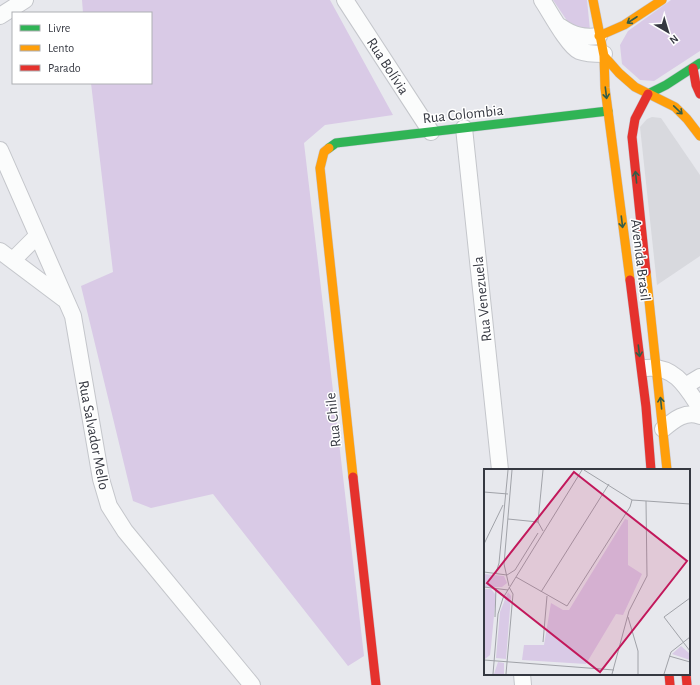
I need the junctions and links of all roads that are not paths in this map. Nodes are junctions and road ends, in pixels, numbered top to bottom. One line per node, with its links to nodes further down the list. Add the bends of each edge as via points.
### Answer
1 (25, 0): 8 (street)
2 (345, 0): 17 (street, Rua Bolívia)
3 (542, 0): 9 (street)
4 (593, 0): 10 (main road)
5 (642, 0): 7 (main road)
6 (662, 0): 7 (main road)
7 (651, 8): 10 (main road, one-way to 10, via 623,26)
8 (0, 16)
9 (560, 26): 10 (street, via 580,37); 11 (street, via 566,39 578,50)
10 (599, 36): 11 (main road)
11 (604, 55): 13 (main road, via 626,80); 15 (main road, Avenida Brasil, one-way to 15)
12 (697, 65): 13 (main road); 14 (main road, via 696,85)
13 (648, 94): 18 (main road, one-way to 18, via 672,104); 23 (main road, Avenida Brasil, one-way to 13, via 632,137 634,119)
14 (700, 94)
15 (608, 111): 16 (main road, Rua Colombia); 22 (main road, Avenida Brasil, one-way to 22)
16 (464, 128): 17 (main road, Rua Colombia); 33 (street, Rua Venezuela)
17 (431, 132): 20 (main road, Rua Colombia, via 336,143)
18 (700, 136)
19 (0, 150): 21 (street, Rua Salvador Mello)
20 (324, 152): 39 (main road, Rua Chile, via 320,168)
21 (37, 236): 25 (street); 26 (street, Rua Salvador Mello)
22 (624, 238): 23 (main road); 27 (main road, Avenida Brasil, one-way to 27)
23 (643, 238): 27 (main road, Avenida Brasil)
24 (0, 251): 25 (street)
25 (14, 260): 26 (street)
26 (67, 301): 38 (street, Rua Salvador Mello, via 73,316 101,479 109,506 126,531)
27 (649, 367): 29 (street, via 672,373); 32 (main road, Avenida Brasil, one-way to 27); 34 (main road, Avenida Brasil)
28 (700, 376): 29 (street)
29 (685, 386): 30 (street)
30 (700, 408)
31 (700, 416): 32 (street, via 688,414)
32 (664, 428): 35 (main road, Avenida Brasil)
33 (500, 469)
34 (652, 469)
35 (667, 469)
36 (522, 675): 40 (street)
37 (686, 675): 41 (main road)
38 (252, 685)
39 (376, 685)
40 (523, 685)
41 (687, 685)

